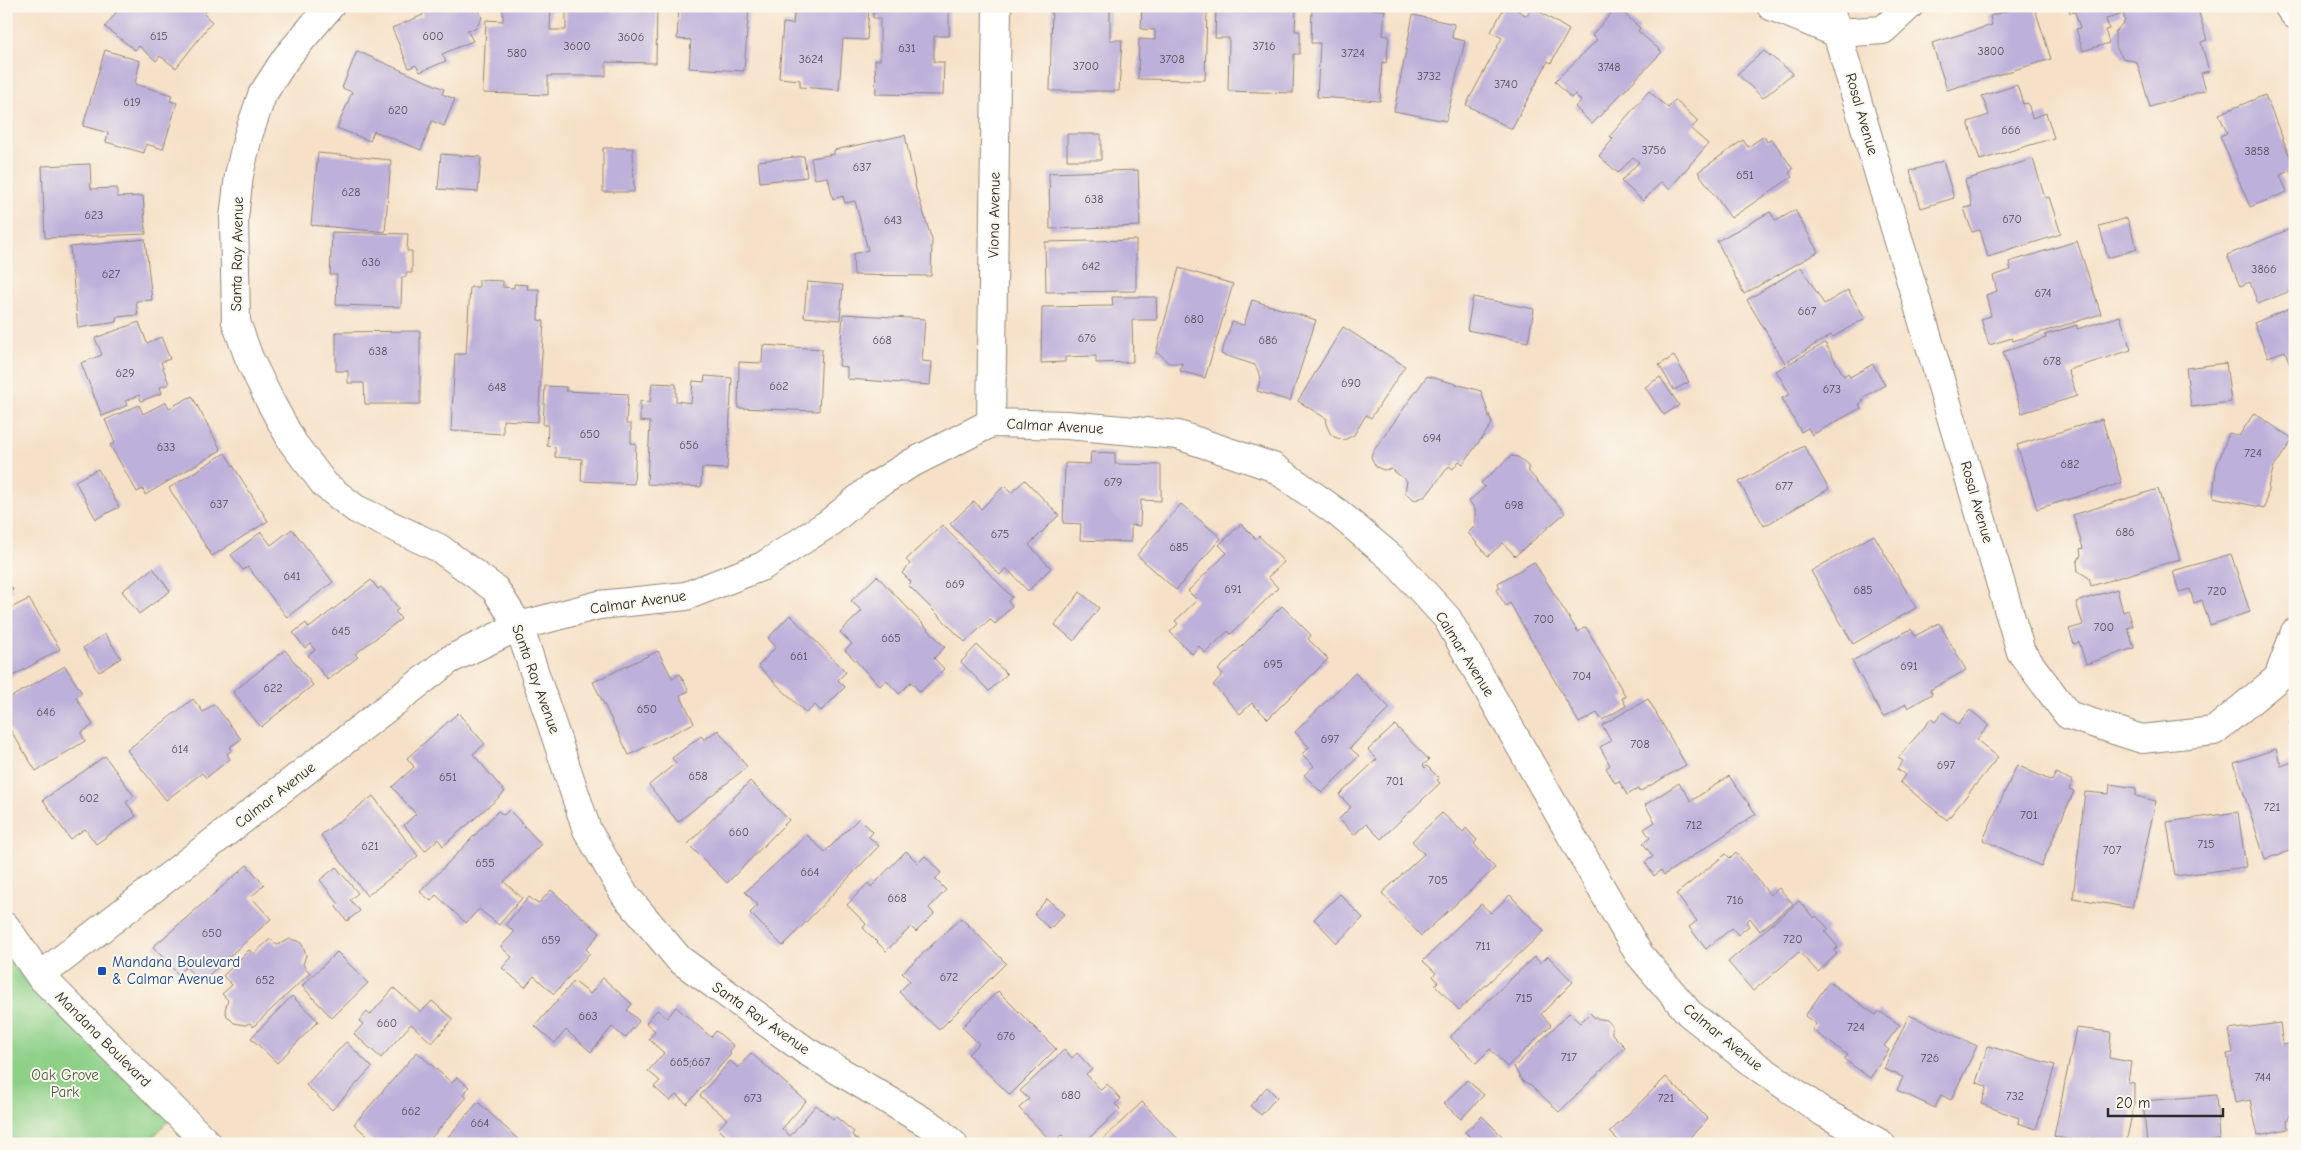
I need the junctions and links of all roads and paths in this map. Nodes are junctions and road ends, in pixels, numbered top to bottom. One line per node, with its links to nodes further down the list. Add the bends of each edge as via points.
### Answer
1 (330, 6): 10 (street, Santa Ray Avenue, via 286,58 262,95 248,136 234,218 236,322 248,358 271,404 293,443 324,485 356,509 438,548 469,568 495,589)
2 (997, 6): 9 (street, Viona Avenue)
3 (1771, 6): 8 (street)
4 (1829, 6): 8 (street, Rosal Avenue)
5 (1909, 6): 8 (street, via 1883,30)
6 (2288, 6): 7 (street)
7 (2295, 14)
8 (1838, 33): 11 (street, Rosal Avenue, via 2021,652 2068,715 2142,739 2214,731 2278,678)
9 (991, 423): 10 (street, Calmar Avenue, via 910,464 870,489 829,523 763,566 686,596 599,606); 16 (street, Calmar Avenue, via 1067,425 1178,435 1273,467 1338,513 1394,560 1446,618 1639,954 1690,1013 1751,1062 1822,1112)
10 (519, 626): 13 (street, Calmar Avenue, via 448,660); 15 (street, Santa Ray Avenue, via 587,830 625,895 679,960 806,1051 935,1128)
11 (2295, 632)
12 (6, 928): 13 (street, Mandana Boulevard)
13 (40, 976): 14 (street, Mandana Boulevard)
14 (208, 1144)
15 (953, 1144)
16 (1881, 1144)

